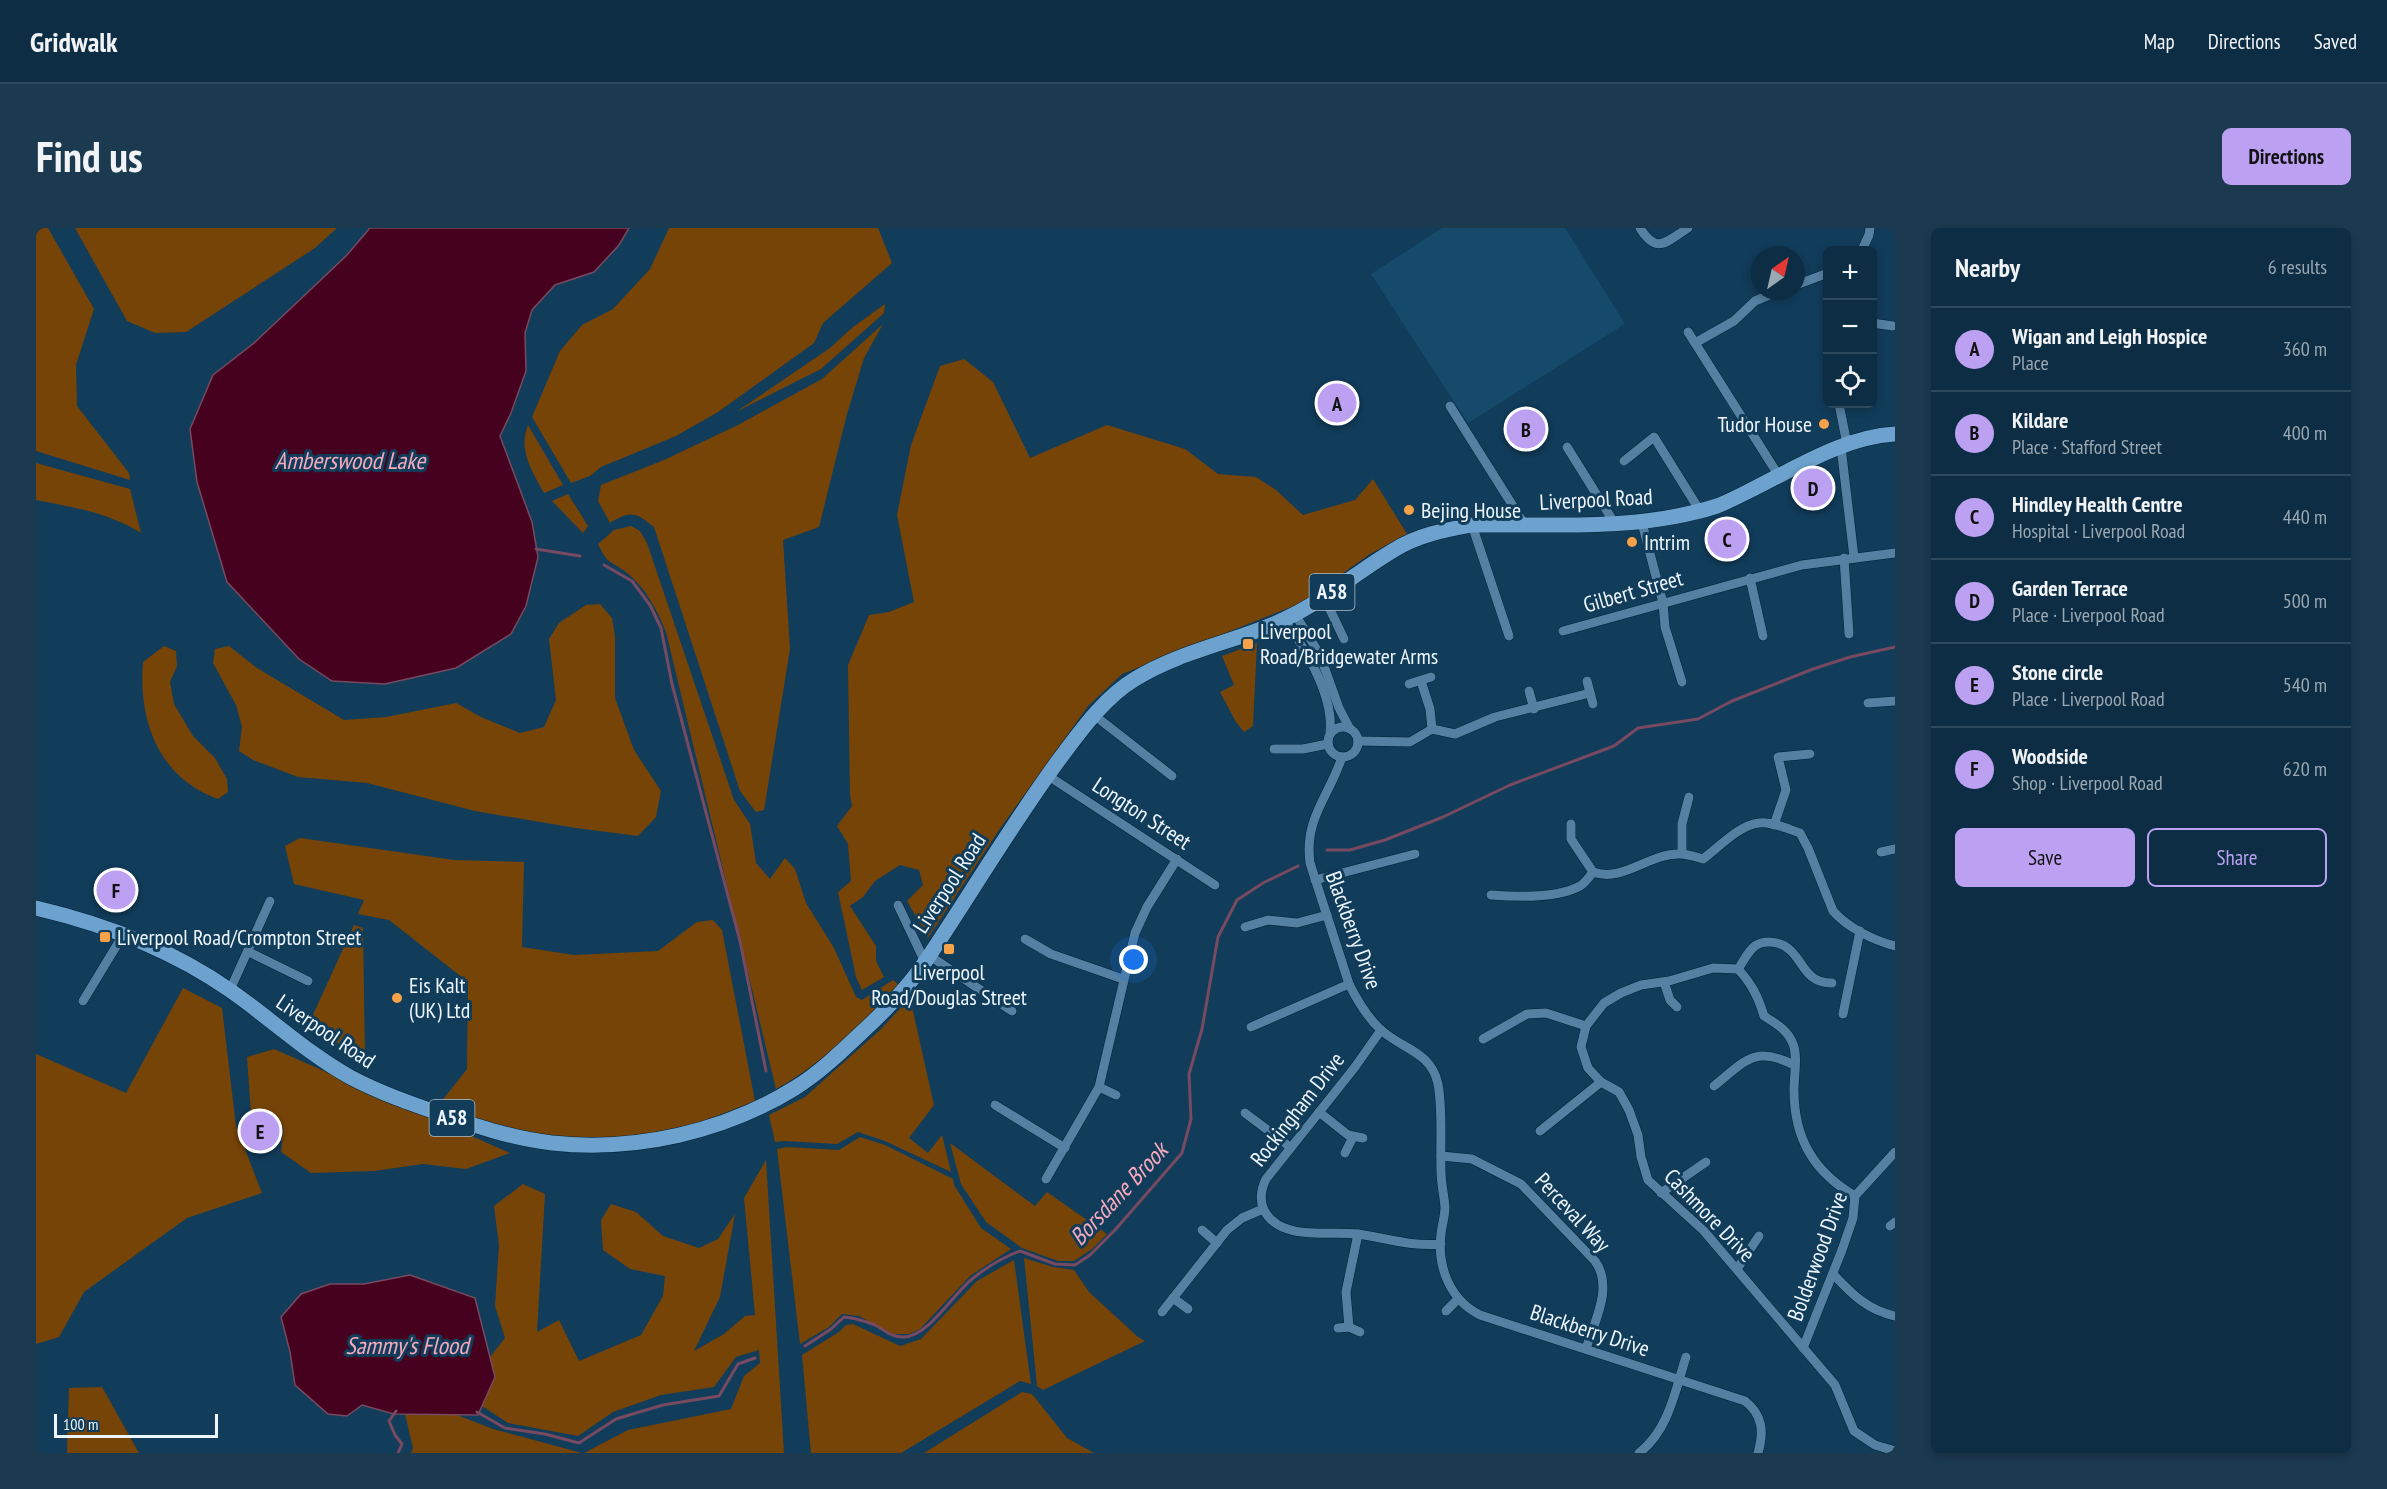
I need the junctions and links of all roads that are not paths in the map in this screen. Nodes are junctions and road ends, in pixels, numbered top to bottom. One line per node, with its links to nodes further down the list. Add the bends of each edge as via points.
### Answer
1 (1640, 228): 2 (street, via 1655,245)
2 (1688, 228)
3 (1870, 228): 4 (street)
4 (1864, 246)
5 (1823, 275): 6 (street)
6 (1805, 282)
7 (1757, 300): 11 (street, via 1721,330)
8 (1877, 324): 9 (street)
9 (1894, 326)
10 (1688, 332): 11 (street)
11 (1695, 343): 18 (street)
12 (1450, 406): 23 (street)
13 (1839, 408): 15 (street)
14 (1895, 434): 15 (main road, Liverpool Road / A58)
15 (1844, 445): 18 (main road, Liverpool Road / A58); 25 (street)
16 (1567, 447): 21 (street)
17 (1624, 461): 19 (street, via 1654,437)
18 (1779, 476): 19 (main road, Liverpool Road / A58, via 1724,504)
19 (1700, 511): 20 (main road, Liverpool Road / A58)
20 (1642, 523): 21 (main road, Liverpool Road / A58); 29 (street)
21 (1615, 524): 23 (main road, Liverpool Road / A58)
22 (1472, 525): 23 (main road, Liverpool Road / A58); 28 (main road, Liverpool Road / A58, via 1420,538 1395,549); 33 (street)
23 (1525, 525)
24 (1895, 553): 25 (street, Gilbert Street)
25 (1854, 557): 26 (street, Gilbert Street)
26 (1844, 558): 27 (street, Gilbert Street); 32 (street)
27 (1750, 578): 29 (street, Gilbert Street); 34 (street)
28 (1324, 597): 30 (main road, Liverpool Road / A58); 35 (street)
29 (1663, 603): 31 (street, Gilbert Street); 39 (street, via 1665,627)
30 (1290, 617): 47 (main road, Liverpool Road / A58, via 1166,662 1122,688); 48 (street, via 1320,655); 50 (street, via 1328,706)
31 (1563, 631)
32 (1849, 634)
33 (1509, 636)
34 (1763, 636)
35 (1344, 639)
36 (1431, 677): 37 (street)
37 (1421, 681): 40 (street); 49 (street)
38 (1587, 681): 42 (street)
39 (1682, 682)
40 (1409, 684)
41 (1528, 691): 46 (street)
42 (1590, 693): 45 (street); 46 (street)
43 (1895, 701): 44 (street)
44 (1868, 703)
45 (1593, 704)
46 (1534, 708): 49 (street, via 1495,717 1455,734)
47 (1094, 715): 56 (main road, Liverpool Road / A58); 57 (street)
48 (1350, 729): 50 (street, via 1337,728); 51 (street)
49 (1432, 729): 51 (street, via 1410,742)
50 (1330, 733): 52 (street)
51 (1358, 741): 55 (street, via 1355,751)
52 (1328, 744): 53 (street); 55 (street, via 1331,752)
53 (1274, 749)
54 (1810, 754): 60 (street, via 1778,757 1786,790)
55 (1342, 757): 67 (street, Blackberry Drive, via 1311,825 1308,849)
56 (1047, 775): 65 (street, Longton Street); 80 (main road, Liverpool Road / A58)
57 (1172, 776)
58 (1689, 797): 63 (street, via 1682,824)
59 (1571, 824): 66 (street, via 1571,839)
60 (1774, 825): 63 (street, via 1759,822 1742,830 1703,859); 75 (street, via 1800,833 1833,912)
61 (1895, 849): 62 (street)
62 (1881, 852)
63 (1682, 853): 66 (street, via 1663,856 1618,874 1604,876)
64 (1415, 854): 67 (street)
65 (1177, 859): 68 (street, Longton Street); 82 (street, via 1140,920)
66 (1593, 872): 69 (street, via 1581,886 1560,892)
67 (1315, 880): 73 (street, Blackberry Drive)
68 (1215, 885)
69 (1491, 895)
70 (270, 901): 79 (street)
71 (898, 905): 80 (street)
72 (36, 908): 76 (main road, Liverpool Road / A58)
73 (1327, 915): 74 (street, via 1297,923 1268,920); 86 (street, Blackberry Drive)
74 (1245, 927)
75 (1860, 931): 78 (street); 91 (street)
76 (123, 935): 87 (main road, Liverpool Road / A58, via 170,955); 88 (street)
77 (1025, 939): 82 (street, via 1051,954)
78 (1895, 946)
79 (249, 952): 83 (street); 87 (street)
80 (928, 959): 87 (main road, Liverpool Road / A58, via 881,1014 829,1063 786,1093 692,1132 641,1142 593,1145 548,1143 510,1135 391,1096 327,1062); 90 (street)
81 (1738, 969): 84 (street, via 1713,968); 85 (street, via 1755,946 1772,941 1790,949 1803,969 1820,983); 96 (street, via 1750,981 1764,1016 1785,1030 1794,1045)
82 (1123, 979): 99 (street)
83 (308, 981)
84 (1664, 981): 89 (street, via 1670,1000); 92 (street, via 1621,993 1604,1003)
85 (1832, 983)
86 (1349, 984): 93 (street); 94 (street, Blackberry Drive)
87 (231, 990)
88 (83, 1001)
89 (1677, 1007)
90 (1012, 1011)
91 (1843, 1014)
92 (1586, 1026): 95 (street, via 1546,1013 1527,1014); 97 (street, Cashmore Drive, via 1581,1047 1588,1068)
93 (1251, 1027)
94 (1381, 1030): 102 (street, Rockingham Drive); 109 (street, Blackberry Drive, via 1424,1057 1432,1068 1438,1087)
95 (1483, 1039)
96 (1794, 1065): 98 (street, via 1775,1056 1748,1058); 113 (street, via 1794,1104 1803,1140 1815,1163 1836,1185)
97 (1600, 1082): 104 (street); 112 (street, Cashmore Drive, via 1619,1092 1629,1110 1648,1180)
98 (1714, 1086)
99 (1099, 1087): 100 (street); 106 (street)
100 (1116, 1095)
101 (995, 1105): 106 (street)
102 (1319, 1112): 105 (street, Rockingham Drive); 108 (street, via 1358,1138)
103 (1245, 1113): 105 (street)
104 (1540, 1131)
105 (1290, 1147): 114 (street, Rockingham Drive, via 1263,1185)
106 (1065, 1148): 111 (street)
107 (1895, 1152): 113 (street, Bolderwood Drive)
108 (1345, 1153)
109 (1441, 1156): 119 (street, Blackberry Drive, via 1445,1215); 123 (street, Perceval Way, via 1472,1159 1521,1184 1595,1261)
110 (1706, 1162): 112 (street)
111 (1046, 1179)
112 (1661, 1193): 120 (street, Cashmore Drive, via 1704,1231)
113 (1855, 1196): 121 (street, Bolderwood Drive, via 1853,1218)
114 (1263, 1209): 116 (street, via 1271,1221 1287,1230); 118 (street, via 1236,1222)
115 (1202, 1230): 118 (street)
116 (1358, 1234): 119 (street, via 1417,1245); 130 (street, via 1346,1292)
117 (1759, 1236): 120 (street)
118 (1217, 1243): 124 (street)
119 (1441, 1244): 125 (street, Blackberry Drive, via 1447,1279)
120 (1737, 1269): 133 (street, Cashmore Drive)
121 (1833, 1274): 129 (street, via 1858,1301); 133 (street, Bolderwood Drive)
122 (1614, 1279): 123 (street, Perceval Way)
123 (1604, 1280): 134 (street, Perceval Way)
124 (1173, 1298): 126 (street); 128 (street)
125 (1458, 1299): 127 (street); 134 (street, Blackberry Drive, via 1480,1315)
126 (1188, 1309)
127 (1446, 1311)
128 (1162, 1312)
129 (1895, 1316)
130 (1349, 1327): 131 (street); 132 (street)
131 (1338, 1328)
132 (1360, 1332)
133 (1803, 1348): 137 (street, Cashmore Drive, via 1835,1385 1854,1431 1875,1445)
134 (1586, 1350): 136 (street, Blackberry Drive)
135 (1686, 1357): 136 (street)
136 (1679, 1379): 138 (street, via 1664,1424); 139 (street, Blackberry Drive, via 1752,1406 1762,1429)
137 (1895, 1451)
138 (1639, 1453)
139 (1758, 1453)

